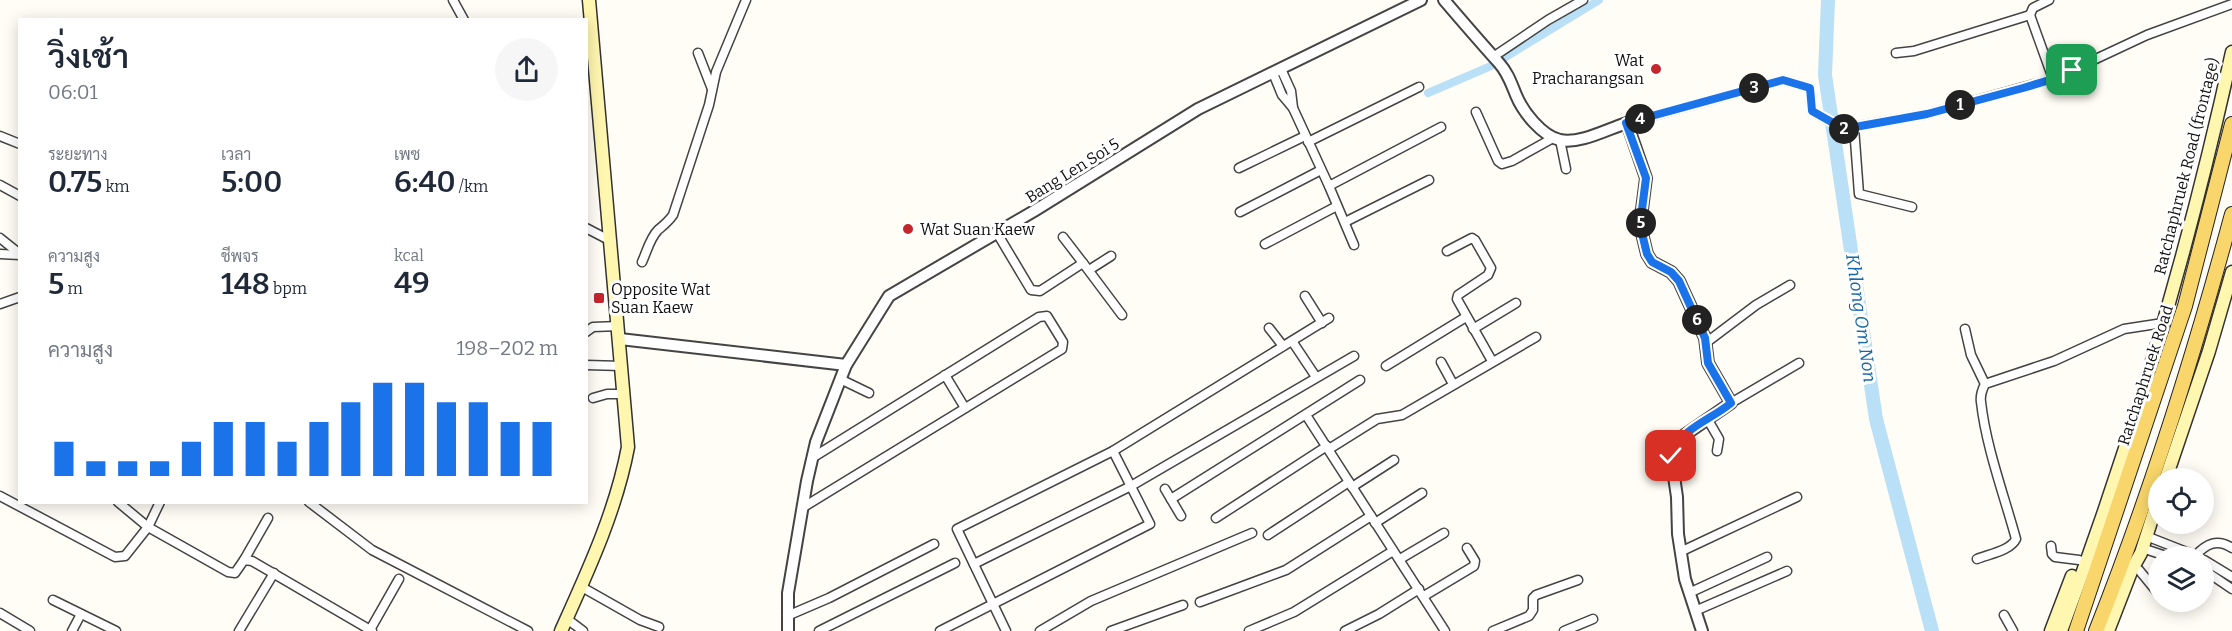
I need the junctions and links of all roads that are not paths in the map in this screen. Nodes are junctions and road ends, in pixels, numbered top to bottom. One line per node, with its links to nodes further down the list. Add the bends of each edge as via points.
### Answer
1 (453, 0): 10 (street)
2 (589, 0): 44 (main road)
3 (746, 0): 18 (street)
4 (1421, 0): 15 (street, Bang Len Soi 5)
5 (1444, 0): 14 (street)
6 (1583, 0): 14 (street, via 1548,20)
7 (2049, 0): 9 (street, via 2032,8)
8 (2232, 4): 16 (street, via 2147,35)
9 (2030, 15): 13 (street); 16 (street)
10 (463, 18)
11 (2232, 52): 63 (main road, Ratchaphruek Road (frontage))
12 (698, 53): 18 (street)
13 (1896, 53)
14 (1496, 60): 26 (street, via 1538,128)
15 (1277, 71): 25 (street, via 1281,94 1293,108); 41 (street, Bang Len Soi 5, via 1183,118)
16 (2053, 79): 23 (street, via 1927,114)
17 (1419, 87): 25 (street)
18 (712, 90): 52 (street, via 673,216 657,230)
19 (1476, 112): 26 (street, via 1502,164)
20 (1626, 123): 23 (street, via 1783,80 1810,88 1812,111 1844,129); 26 (street, via 1575,139); 72 (street, via 1646,178 1640,225 1647,254 1652,262 1675,275)
21 (2232, 124): 187 (main road, Ratchaphruek Road, via 2185,306)
22 (1441, 127): 33 (street)
23 (1854, 127): 36 (street, via 1859,194)
24 (0, 135): 27 (street)
25 (1307, 139): 28 (street); 30 (street)
26 (1557, 139): 29 (street)
27 (18, 143)
28 (1239, 168)
29 (1566, 169)
30 (1322, 170): 33 (street); 37 (street)
31 (1429, 180): 39 (street)
32 (0, 186): 34 (street)
33 (1329, 186): 35 (street)
34 (18, 195)
35 (1337, 206): 39 (street); 45 (street)
36 (1912, 207)
37 (1240, 212)
38 (2232, 214): 188 (main road, via 2132,540)
39 (1345, 222): 46 (street)
40 (588, 229): 44 (street)
41 (997, 233): 53 (street, via 1034,291); 79 (street, Bang Len Soi 5, via 889,296)
42 (1063, 237): 53 (street)
43 (0, 238): 48 (street)
44 (611, 241): 64 (main road)
45 (1264, 244)
46 (1354, 245)
47 (1447, 250): 62 (street, via 1472,238 1491,268 1488,275 1458,295)
48 (18, 253)
49 (0, 254): 50 (street)
50 (18, 255)
51 (1111, 256): 54 (street)
52 (642, 262)
53 (1083, 263): 54 (street)
54 (1089, 270): 61 (street)
55 (2232, 272): 100 (main road)
56 (1790, 285): 72 (street)
57 (1305, 296): 71 (street, via 1325,320)
58 (18, 298): 60 (street)
59 (1516, 303): 66 (street)
60 (0, 304)
61 (1122, 315)
62 (1466, 317): 66 (street); 81 (street)
63 (2163, 323): 87 (street, via 2124,329 2054,361); 118 (main road, Ratchaphruek Road (frontage))
64 (619, 326): 68 (street); 70 (main road)
65 (1269, 328): 73 (street)
66 (1473, 329): 75 (street)
67 (1965, 329): 87 (street)
68 (588, 331)
69 (1536, 337): 75 (street)
70 (620, 339): 79 (street); 80 (main road)
71 (1292, 340): 73 (street); 83 (street)
72 (1707, 342): 91 (street, via 1708,363)
73 (1283, 346): 96 (street)
74 (1354, 356): 83 (street)
75 (1492, 361): 86 (street)
76 (1441, 362): 86 (street)
77 (1799, 363): 91 (street)
78 (588, 365): 80 (street)
79 (846, 365): 84 (street, Bang Len Soi 5)
80 (622, 366): 89 (main road)
81 (1386, 366)
82 (945, 375): 92 (street); 92 (street, via 1043,315 1063,342 1062,349); 98 (street)
83 (1316, 377): 102 (street)
84 (840, 379): 88 (street); 98 (street, Bang Len Soi 5)
85 (1360, 380): 93 (street)
86 (1453, 384): 95 (street, via 1402,415 1377,419)
87 (1984, 384): 134 (street, via 1981,403 2016,539 2009,547)
88 (869, 393)
89 (624, 394): 90 (street); 148 (main road, via 628,447 623,476)
90 (593, 398)
91 (1731, 403): 94 (street)
92 (964, 408): 111 (street)
93 (1306, 415): 95 (street); 107 (street)
94 (1708, 420): 97 (street, via 1719,439); 131 (street, via 1683,436 1671,456)
95 (1328, 448): 101 (street); 114 (street)
96 (1113, 451): 102 (street); 138 (street, via 957,529)
97 (1717, 451)
98 (812, 458): 111 (street, Bang Len Soi 5)
99 (1394, 460): 101 (street)
100 (2169, 468)
101 (1350, 484): 115 (street); 121 (street)
102 (1131, 486): 138 (street); 154 (street, via 1150,524)
103 (1165, 489): 107 (street)
104 (1422, 493): 115 (street)
105 (0, 496): 116 (street, via 115,557 125,556)
106 (1797, 497): 131 (street)
107 (1171, 499): 112 (street)
108 (120, 504): 116 (street)
109 (159, 504): 116 (street)
110 (312, 504): 169 (street, via 372,550)
111 (802, 508): 160 (street, Bang Len Soi 5)
112 (1181, 516)
113 (268, 518): 135 (street)
114 (1216, 518)
115 (1373, 520): 130 (street); 153 (street, via 1286,570)
116 (148, 527): 135 (street, via 228,573 236,573)
117 (2148, 531): 124 (main road)
118 (2096, 532): 136 (main road); 186 (main road, Ratchaphruek Road (frontage))
119 (1252, 533): 176 (street, via 1091,601)
120 (1444, 533): 133 (street)
121 (1268, 535)
122 (934, 544): 160 (street)
123 (2051, 546): 136 (street, via 2055,557)
124 (2143, 546): 126 (street); 128 (street); 140 (main road); 189 (main road)
125 (2207, 546): 129 (street, via 2217,542)
126 (2148, 547)
127 (1467, 548): 150 (street, via 1474,566)
128 (2148, 548)
129 (2232, 548)
130 (1393, 551): 133 (street); 178 (street, via 1294,612)
131 (1680, 552): 151 (street)
132 (1767, 557): 151 (street)
133 (1400, 559): 150 (street)
134 (1977, 559)
135 (244, 560): 142 (street)
136 (2079, 560): 185 (main road)
137 (955, 563): 173 (street)
138 (974, 564): 154 (street)
139 (2214, 567): 144 (street)
140 (2139, 570): 147 (street); 190 (main road)
141 (1787, 571): 156 (street)
142 (274, 573): 164 (street); 168 (street)
143 (2214, 577): 149 (street)
144 (2232, 577)
145 (399, 579): 164 (street)
146 (1578, 580): 181 (street, via 1536,595 1529,616)
147 (2148, 581)
148 (580, 586): 161 (main road); 163 (street)
149 (2232, 589)
150 (1421, 593): 179 (street); 180 (street)
151 (1689, 593): 156 (street)
152 (53, 600): 158 (street)
153 (1200, 602)
154 (993, 604): 174 (street); 175 (street)
155 (1184, 605): 177 (street)
156 (1695, 611): 183 (street)
157 (0, 613): 165 (street)
158 (81, 614): 166 (street); 167 (street)
159 (2004, 615): 184 (street)
160 (787, 616): 172 (street, Bang Len Soi 5)
161 (567, 619): 170 (main road); 171 (street)
162 (1593, 619): 182 (street)
163 (659, 627)
164 (371, 630)
165 (30, 631)
166 (72, 631)
167 (116, 631)
168 (239, 631)
169 (528, 631)
170 (561, 631)
171 (583, 631)
172 (788, 631)
173 (819, 631)
174 (940, 631)
175 (1006, 631)
176 (1040, 631)
177 (1111, 631)
178 (1249, 631)
179 (1345, 631)
180 (1445, 631)
181 (1493, 631)
182 (1564, 631)
183 (1702, 631)
184 (2013, 631)
185 (2050, 631)
186 (2061, 631)
187 (2076, 631)
188 (2096, 631)
189 (2108, 631)
190 (2117, 631)

